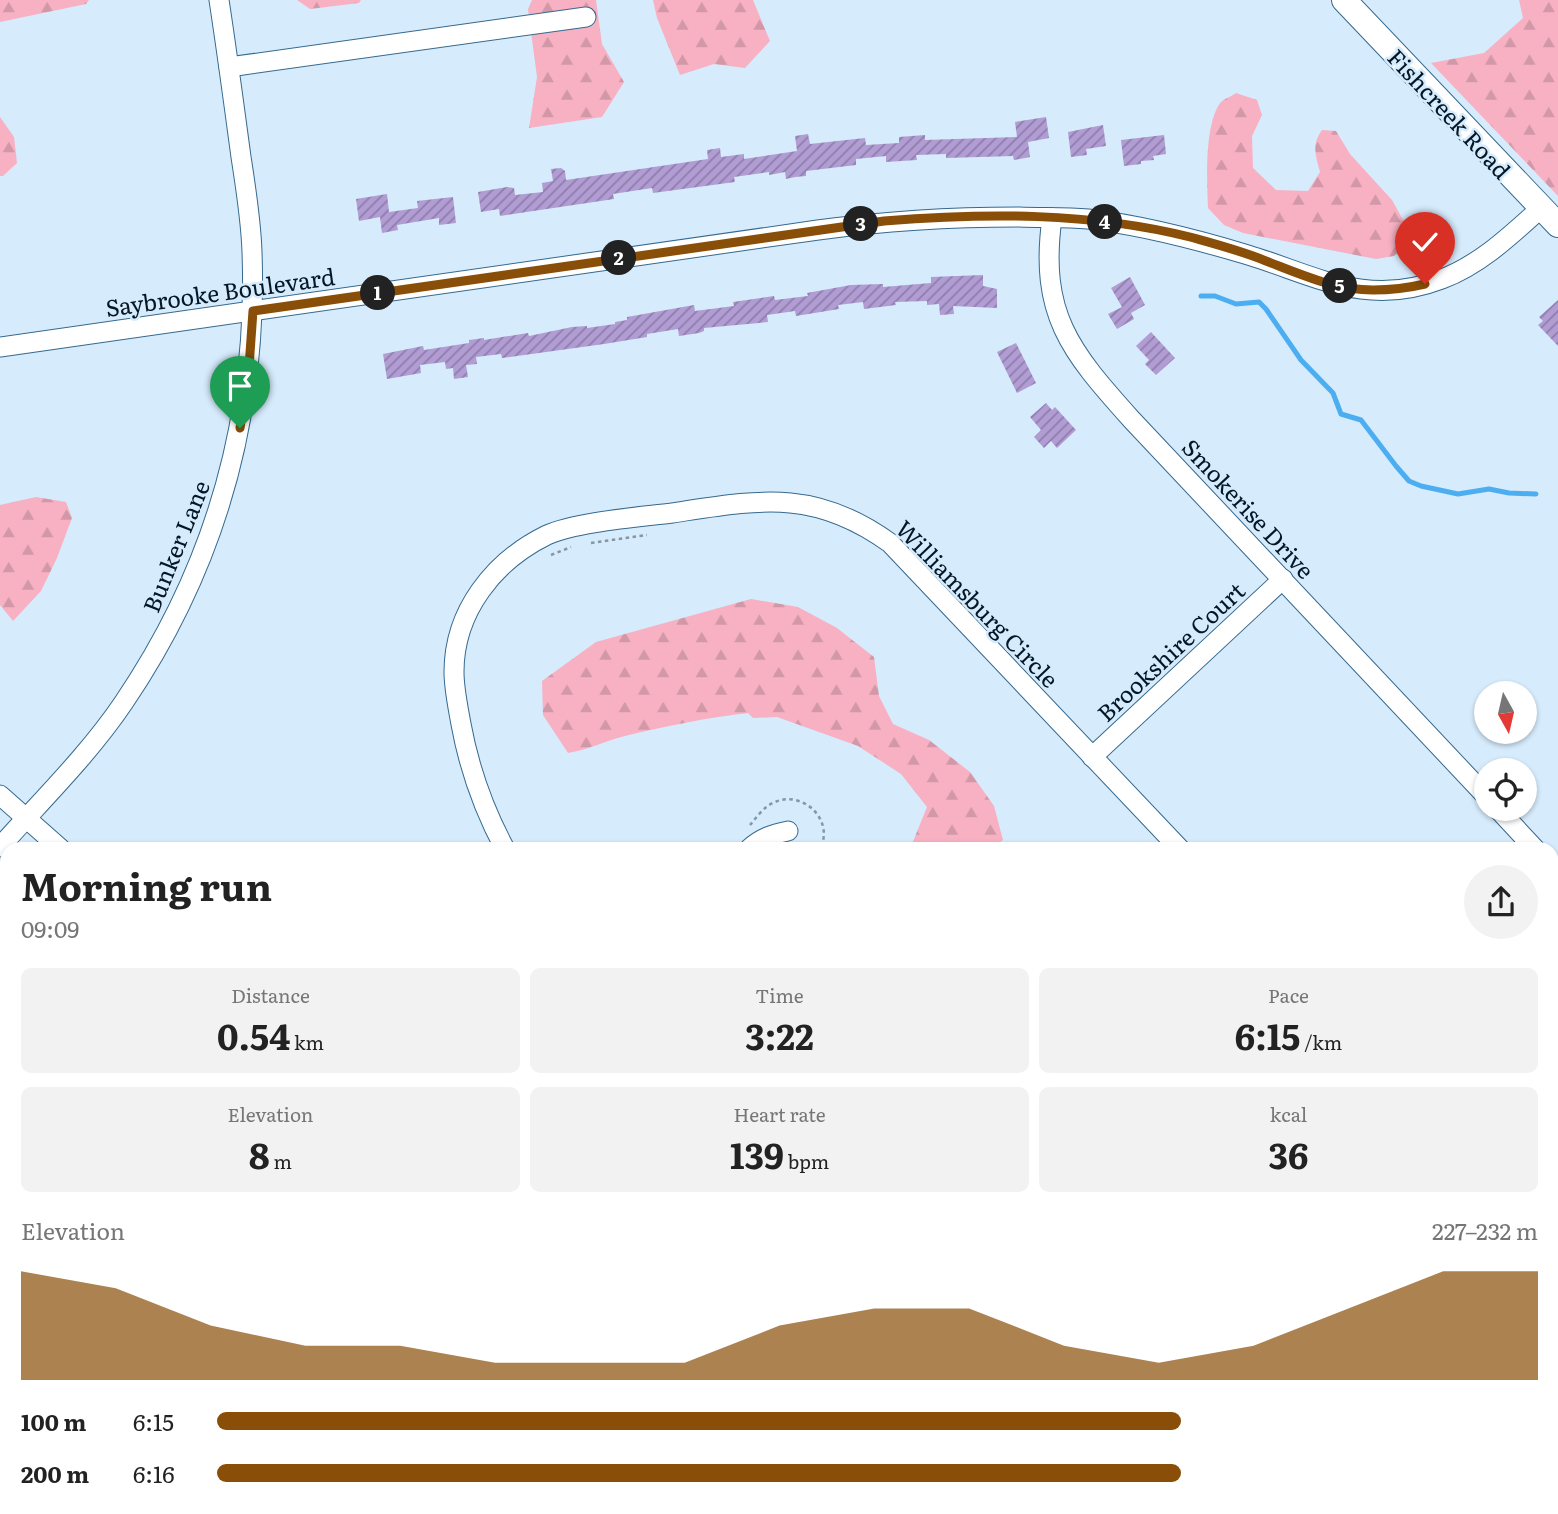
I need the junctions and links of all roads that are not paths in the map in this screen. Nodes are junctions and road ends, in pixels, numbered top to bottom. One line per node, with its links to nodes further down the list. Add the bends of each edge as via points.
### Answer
1 (219, 0): 4 (street, Bunker Lane)
2 (1344, 0): 5 (main road, Fishcreek Road)
3 (586, 16): 4 (street)
4 (229, 67): 7 (street, Bunker Lane, via 250,224)
5 (1549, 216): 6 (street, Saybrooke Boulevard, via 1460,271 1425,284 1371,290 1306,277 1190,237 1087,219)
6 (1052, 218): 7 (street, Saybrooke Boulevard, via 884,221); 9 (street, Smokerise Drive, via 1049,264 1053,298 1078,356 1131,419)
7 (253, 311): 8 (street, Saybrooke Boulevard); 13 (street, Bunker Lane, via 240,428 214,526 191,582 123,703)
8 (0, 347)
9 (1283, 579): 10 (street, Brookshire Court); 11 (street, Smokerise Drive)
10 (1092, 758): 18 (street, Williamsburg Circle, via 890,543 846,516 803,504 764,501 584,526 550,534 497,569 476,595 457,644 455,687 467,754); 20 (street, Williamsburg Circle)
11 (1474, 783)
12 (0, 794): 13 (street)
13 (26, 818): 16 (street, Bunker Lane); 17 (street)
14 (1509, 821): 21 (street)
15 (788, 831): 19 (street)
16 (4, 842)
17 (53, 842)
18 (502, 842)
19 (756, 842)
20 (1173, 842)
21 (1529, 842)

